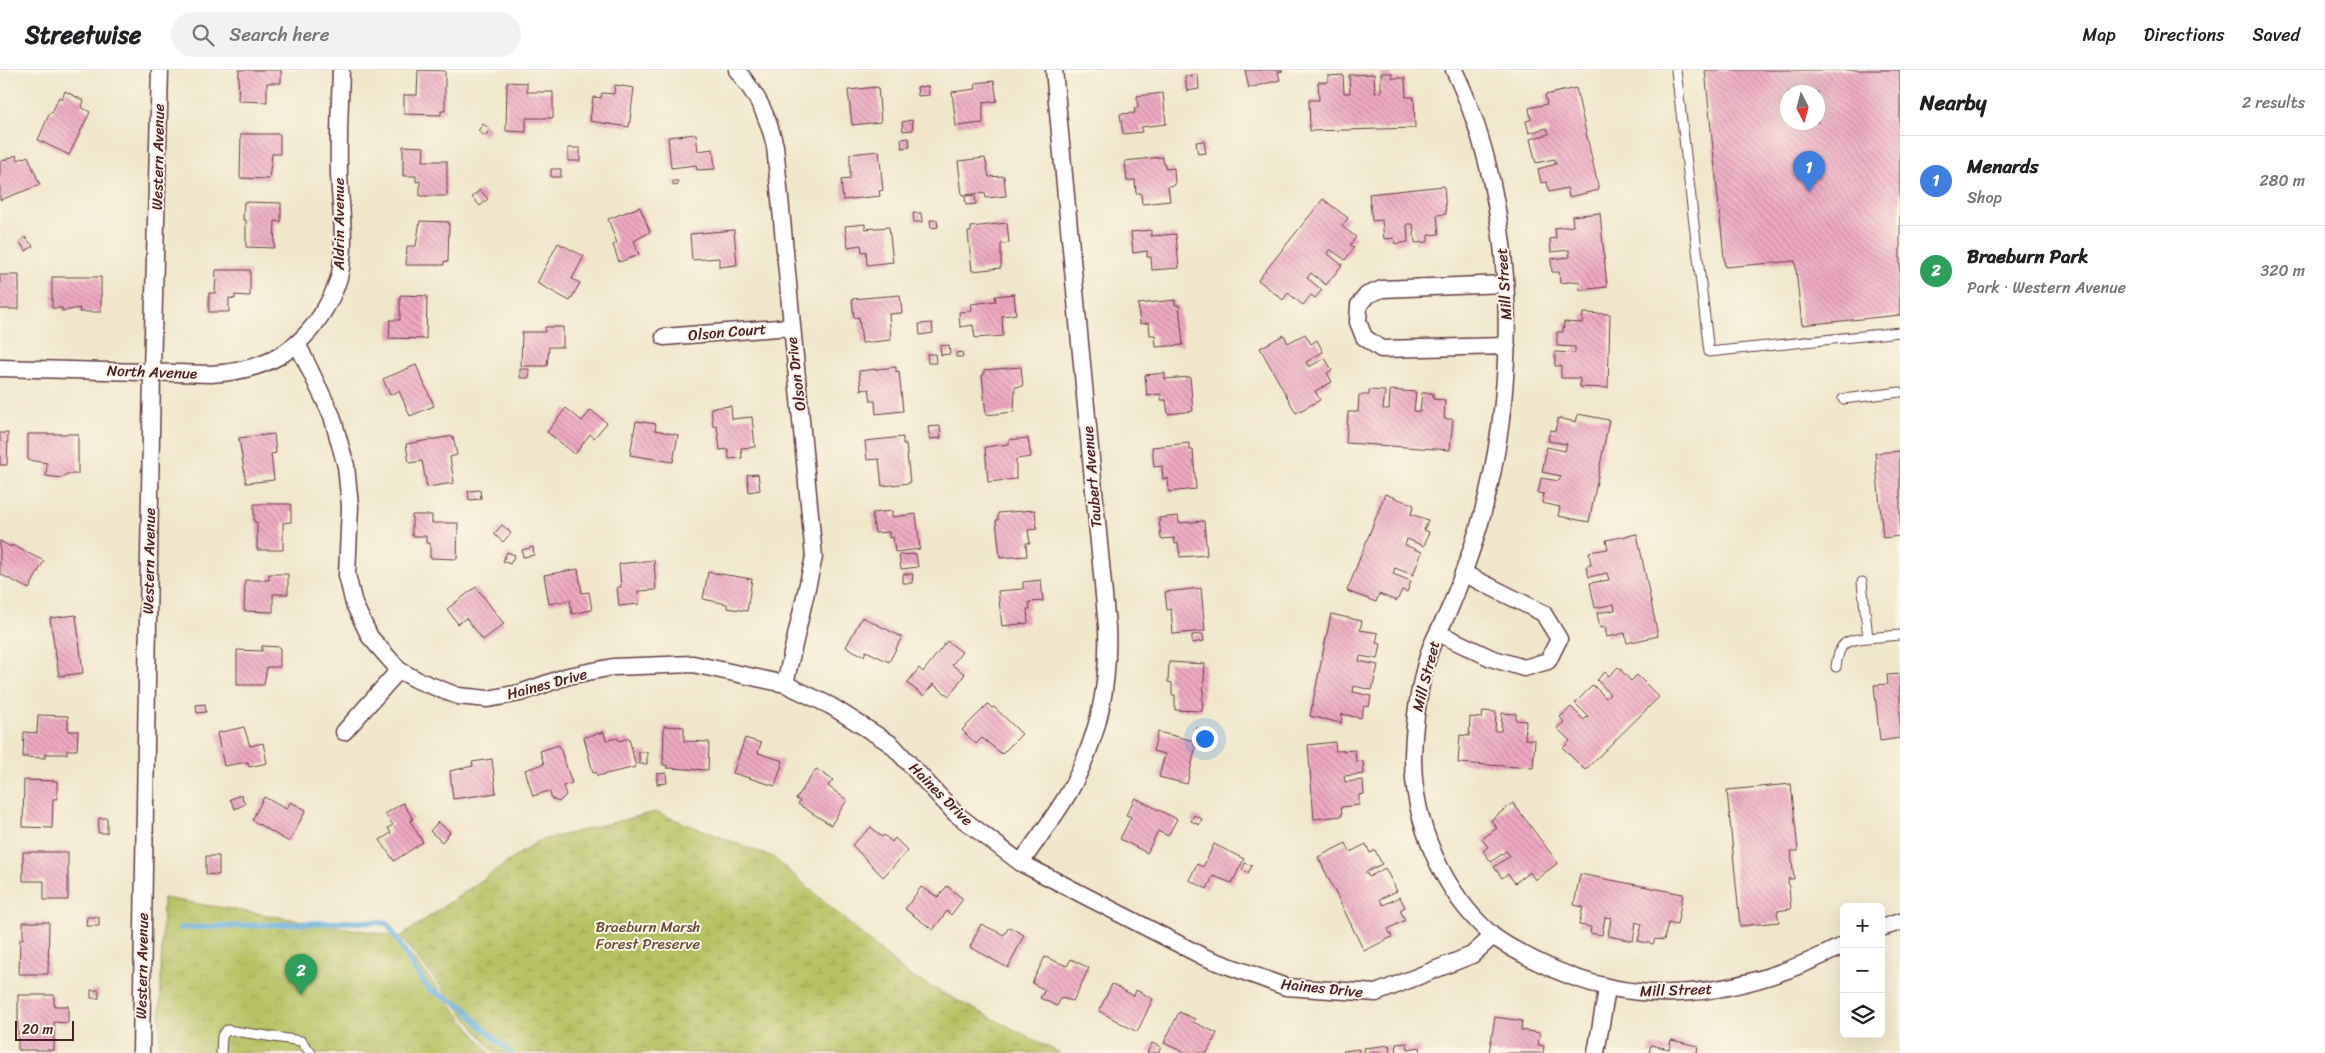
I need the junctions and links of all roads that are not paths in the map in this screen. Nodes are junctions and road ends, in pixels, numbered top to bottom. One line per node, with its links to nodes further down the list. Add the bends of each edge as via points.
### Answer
1 (160, 70): 14 (street, Western Avenue)
2 (341, 70): 11 (street, Aldrin Avenue, via 339,173 342,268 320,318)
3 (737, 70): 8 (street, Olson Drive, via 768,118 775,146)
4 (1054, 70): 26 (street, Taubert Avenue, via 1108,665 1102,707 1077,777)
5 (1454, 70): 7 (street, Mill Street, via 1484,154 1504,260)
6 (1676, 70): 9 (lane, via 1709,352)
7 (1505, 284): 12 (street, Mill Street); 12 (street, via 1382,289 1367,295 1359,305 1358,322 1364,337 1380,349)
8 (790, 327): 10 (street, Olson Court); 24 (street, Olson Drive, via 814,557)
9 (1900, 332)
10 (664, 337)
11 (298, 345): 14 (street, North Avenue, via 237,372); 23 (street, via 332,416 346,466 350,506 347,575 354,604 370,637)
12 (1507, 346): 17 (street, Mill Street, via 1503,401 1492,468 1475,540)
13 (0, 368): 14 (street, North Avenue)
14 (152, 372): 32 (street, Western Avenue)
15 (1900, 392): 16 (lane)
16 (1843, 399)
17 (1462, 573): 19 (street, Mill Street); 19 (street, via 1543,613 1559,639 1548,661 1524,668 1491,658)
18 (1862, 582): 21 (lane)
19 (1438, 633): 29 (street, Mill Street, via 1430,648 1416,704 1413,760 1419,810 1432,850 1451,887)
20 (1900, 635): 21 (lane)
21 (1868, 638): 22 (lane, via 1850,640 1842,645 1837,653)
22 (1836, 667)
23 (399, 670): 24 (street, Haines Drive, via 458,696 488,699 520,693 568,676 613,668 693,664); 25 (street)
24 (785, 684): 26 (street, Haines Drive, via 831,706 891,744 956,814)
25 (344, 732)
26 (1021, 863): 29 (street, Haines Drive, via 1204,957 1286,987 1376,993 1472,955)
27 (1900, 922): 28 (street)
28 (1885, 927)
29 (1493, 936): 31 (street, Mill Street, via 1566,976)
30 (1840, 947): 31 (street, Mill Street, via 1790,970 1725,988 1644,993)
31 (1607, 989): 35 (street)
32 (141, 1053)
33 (221, 1053): 34 (lane, via 222,1036 227,1030 301,1041)
34 (311, 1053)
35 (1596, 1053)

